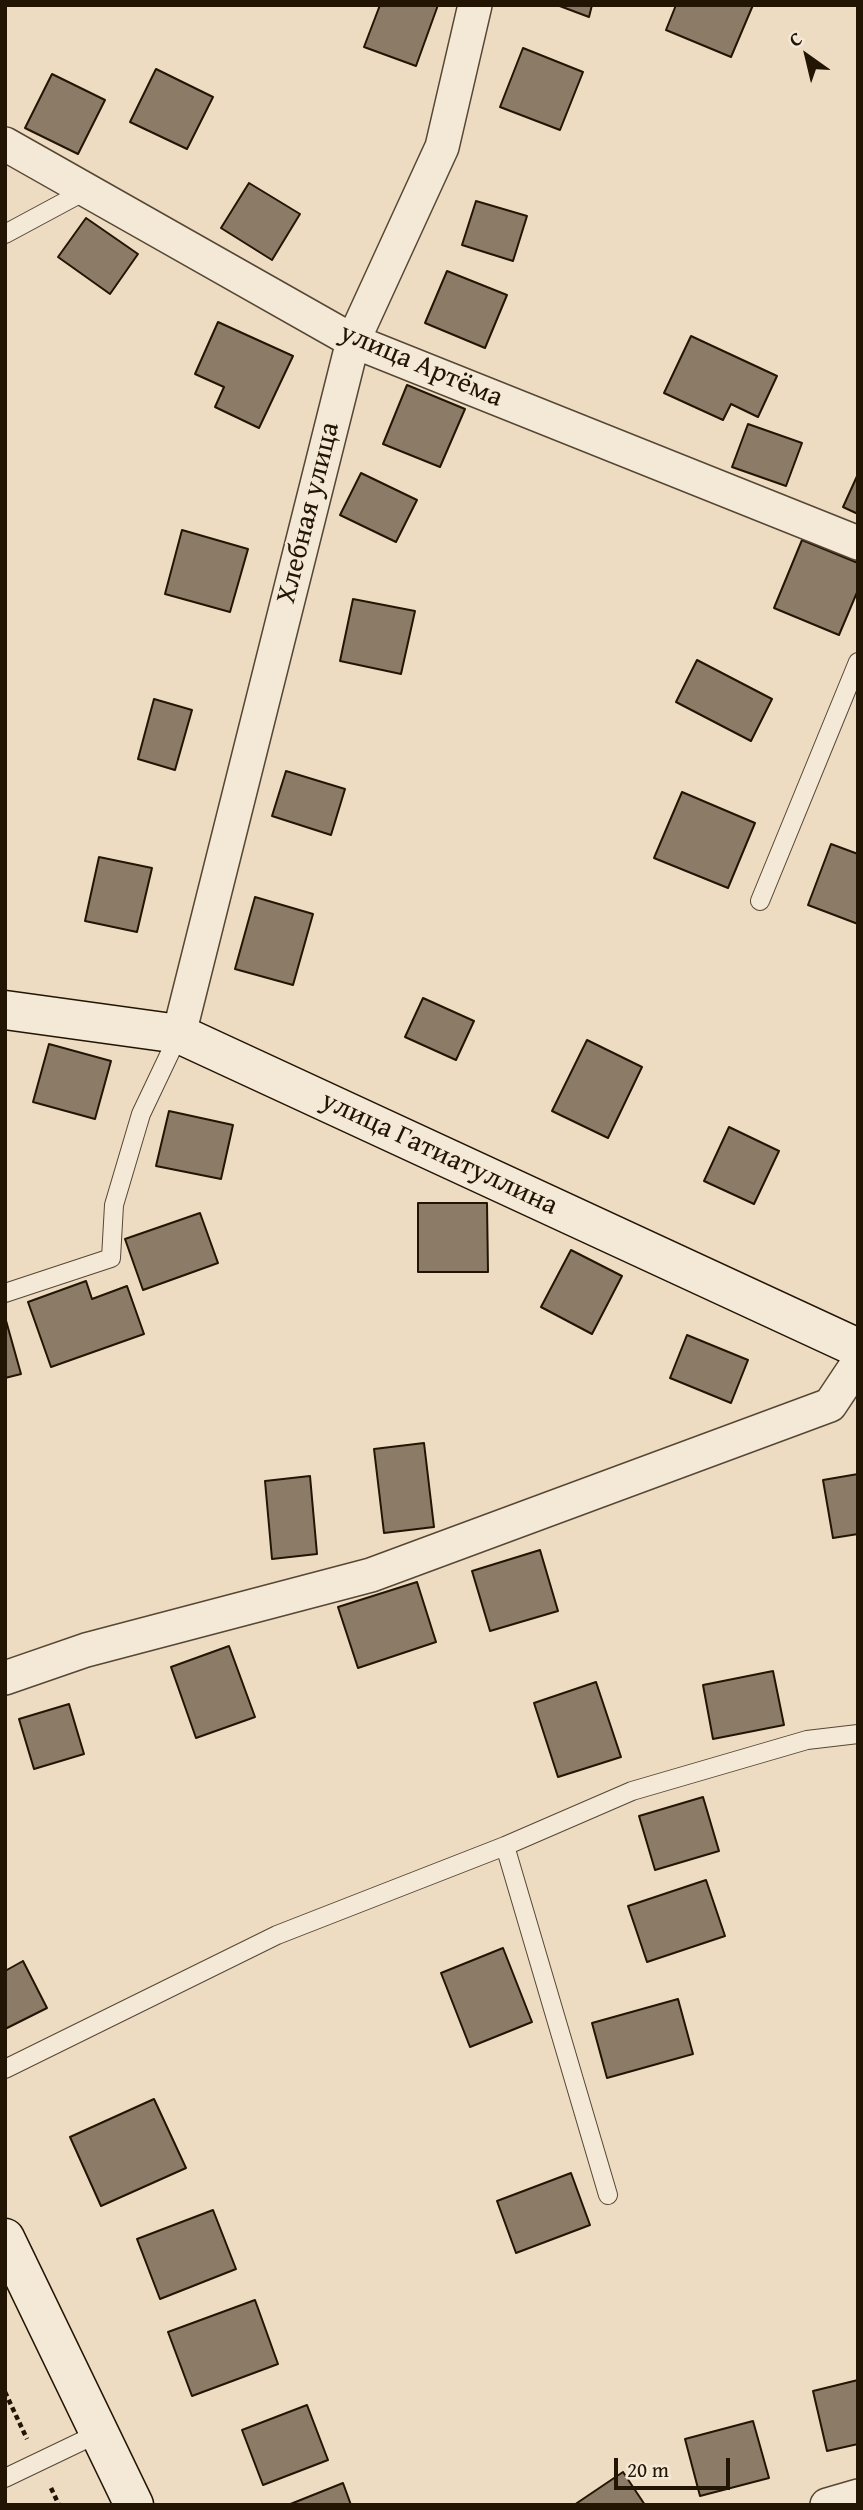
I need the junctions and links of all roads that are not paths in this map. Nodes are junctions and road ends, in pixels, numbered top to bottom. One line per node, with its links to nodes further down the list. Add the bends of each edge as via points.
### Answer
1 (475, 5): 5 (street, Хлебная улица, via 442,147)
2 (5, 144): 3 (street, улица Артёма)
3 (85, 191): 4 (lane); 5 (street, улица Артёма)
4 (5, 233)
5 (352, 341): 6 (street, улица Артёма); 10 (street, Хлебная улица)
6 (858, 543)
7 (858, 662): 8 (lane)
8 (760, 901)
9 (5, 1010): 10 (street, улица Гатиатуллина)
10 (179, 1034): 11 (lane, via 137,1127 114,1205 110,1258); 12 (street, улица Гатиатуллина)
11 (5, 1293)
12 (858, 1348)
13 (858, 1363): 14 (street, via 830,1405 371,1576 86,1650)
14 (5, 1678)
15 (858, 1734): 16 (lane, via 807,1740 632,1791)
16 (505, 1846): 17 (lane, via 277,1935); 18 (lane)
17 (5, 2069)
18 (608, 2195)
19 (5, 2238): 20 (street)
20 (99, 2433): 21 (lane); 23 (street)
21 (5, 2478)
22 (858, 2496): 24 (street)
23 (134, 2505)
24 (827, 2505)

